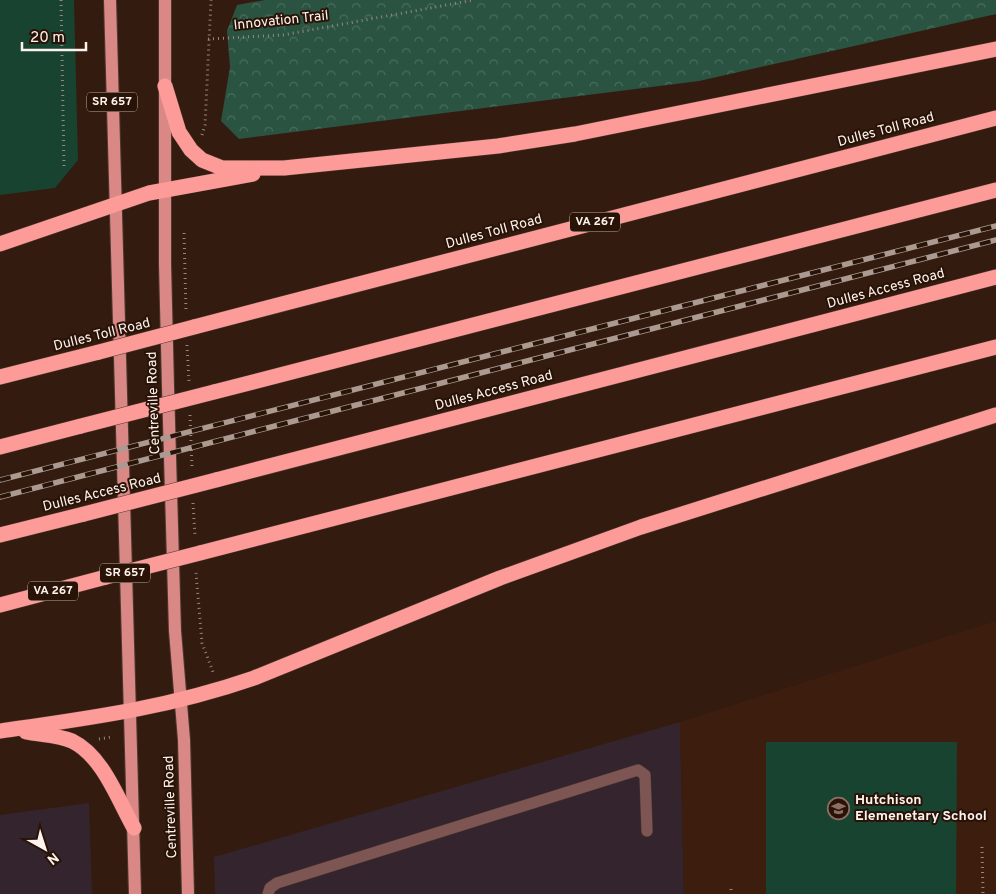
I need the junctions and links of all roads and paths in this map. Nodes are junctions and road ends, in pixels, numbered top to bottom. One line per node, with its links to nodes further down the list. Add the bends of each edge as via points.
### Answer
1 (62, 0): 11 (path)
2 (110, 0): 15 (main road, SR 657)
3 (164, 0): 8 (main road, Centreville Road)
4 (211, 0): 6 (path)
5 (474, 0): 6 (path, Innovation Trail, via 282,35)
6 (208, 39): 10 (path, via 206,125)
7 (996, 49): 12 (highway, via 575,134 489,147)
8 (165, 86): 12 (highway, via 179,132 202,160 222,168); 13 (main road, Centreville Road)
9 (996, 118): 22 (highway, Dulles Toll Road / VA 267, bridge)
10 (198, 142)
11 (64, 167)
12 (284, 168): 13 (highway)
13 (165, 188): 15 (highway); 34 (main road, Centreville Road, via 175,631)
14 (996, 190): 26 (highway, bridge)
15 (115, 204): 17 (highway); 35 (main road, SR 657)
16 (184, 231): 19 (path)
17 (0, 244)
18 (996, 277): 29 (highway, Dulles Access Road, bridge)
19 (186, 313)
20 (187, 342): 23 (path)
21 (996, 347): 31 (highway, VA 267)
22 (0, 378)
23 (189, 391)
24 (190, 411): 27 (path)
25 (996, 415): 34 (highway, via 641,527 492,582 254,678)
26 (0, 447)
27 (192, 470)
28 (193, 499): 30 (path)
29 (0, 535)
30 (195, 538)
31 (198, 561): 32 (highway, VA 267, bridge, via 106,577); 33 (path, via 202,643)
32 (0, 605)
33 (213, 672)
34 (181, 701): 35 (highway); 42 (main road, Centreville Road)
35 (130, 712): 36 (highway); 37 (main road, SR 657)
36 (5, 730): 37 (highway, via 62,738 85,749 104,774)
37 (134, 828): 41 (main road, SR 657)
38 (647, 831): 43 (lane, via 645,775 638,770 277,883)
39 (982, 847): 45 (path)
40 (731, 889): 44 (path)
41 (135, 894)
42 (188, 894)
43 (268, 894)
44 (731, 894)
45 (984, 894)

